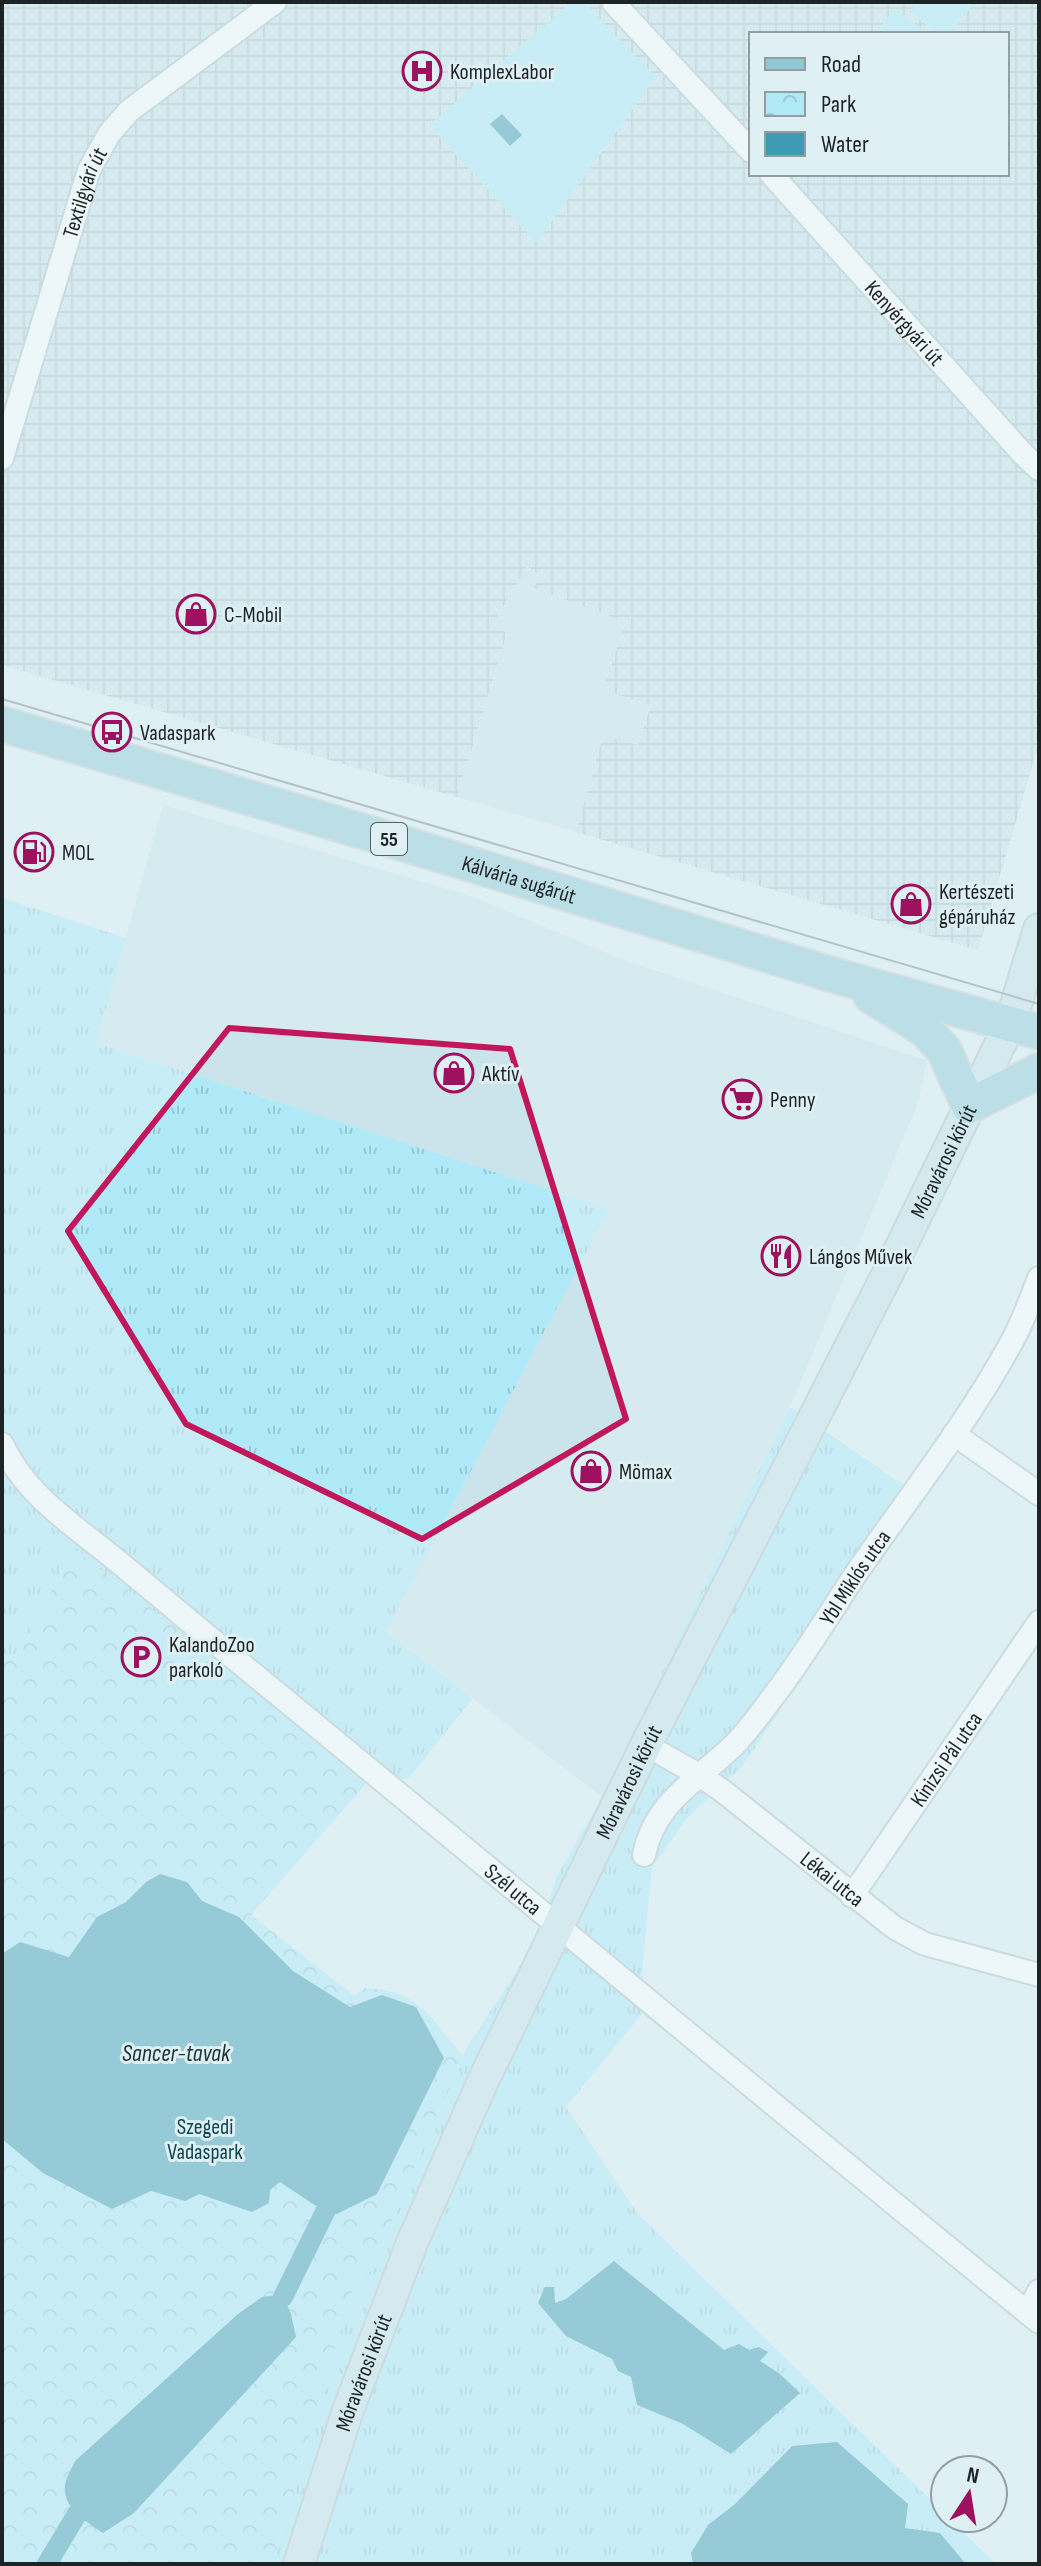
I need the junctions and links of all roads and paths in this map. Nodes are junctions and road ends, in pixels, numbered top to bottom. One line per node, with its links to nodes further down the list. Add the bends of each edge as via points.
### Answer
1 (275, 2): 5 (street, Textilgyári út, via 129,111 103,144 89,170)
2 (613, 2): 3 (street)
3 (749, 149)
4 (773, 176): 6 (street, Kenyérgyári út)
5 (2, 458)
6 (1039, 469)
7 (2, 724): 9 (main road, Kálvária sugárút / 55)
8 (1039, 929): 10 (main road, Móravárosi körút)
9 (840, 977): 10 (main road, Kálvária sugárút / 55); 12 (main road, via 924,1029 944,1050)
10 (1024, 1028): 12 (main road, Móravárosi körút)
11 (1039, 1071): 12 (main road)
12 (969, 1106): 18 (main road, Móravárosi körút)
13 (1039, 1278): 14 (street, Ybl Miklós utca, via 1012,1342)
14 (954, 1434): 16 (street); 19 (street, Ybl Miklós utca, via 775,1695)
15 (2, 1444): 22 (street, Szél utca, via 19,1476 43,1501)
16 (1039, 1494)
17 (1039, 1622): 21 (street, Kinizsi Pál utca)
18 (646, 1745): 19 (street, Lékai utca); 22 (main road, Móravárosi körút)
19 (701, 1776): 20 (street, Ybl Miklós utca, via 658,1817); 21 (street, Lékai utca)
20 (644, 1855)
21 (852, 1896): 23 (street, Lékai utca, via 925,1944)
22 (557, 1927): 25 (street, Szél utca); 26 (main road, Móravárosi körút, via 412,2243 347,2413)
23 (1039, 1975)
24 (1039, 2291): 25 (street)
25 (1033, 2318)
26 (299, 2564)

